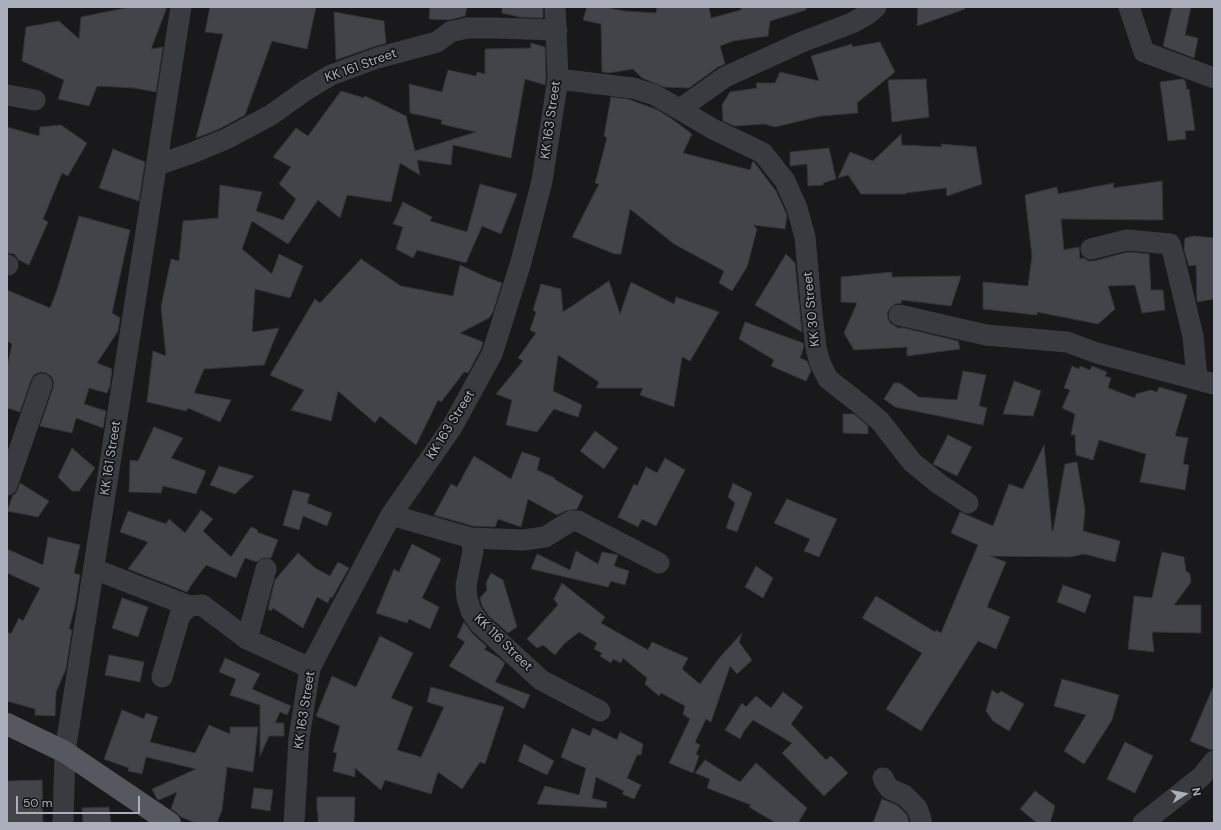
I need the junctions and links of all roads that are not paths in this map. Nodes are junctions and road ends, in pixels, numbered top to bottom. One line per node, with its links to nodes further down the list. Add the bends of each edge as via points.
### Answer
1 (181, 7): 11 (street, KK 161 Street)
2 (555, 7): 5 (street, KK 163 Street)
3 (876, 7): 10 (street, via 852,23 725,76)
4 (1129, 7): 6 (street, via 1144,52)
5 (557, 30): 7 (street, KK 163 Street); 11 (street, KK 161 Street, via 467,28 450,32 437,42 377,58 331,75 271,115 226,139)
6 (1214, 78)
7 (558, 79): 10 (street, KK 30 Street, via 633,88 655,95); 18 (street, KK 163 Street, via 542,181 522,262 492,354 452,427)
8 (7, 95): 9 (street)
9 (35, 100)
10 (680, 109): 17 (street, KK 30 Street, via 713,129 763,153 785,181 805,237 816,348 828,379 880,421 912,462)
11 (157, 165): 21 (street, KK 161 Street)
12 (1091, 248): 14 (street, via 1127,240 1170,244)
13 (899, 315): 14 (street, via 986,335 1067,342 1097,353)
14 (1205, 381)
15 (42, 384): 16 (street)
16 (7, 485)
17 (968, 503)
18 (391, 515): 19 (street); 25 (street, KK 163 Street)
19 (471, 538): 20 (street, via 545,538 571,521 578,521); 27 (street, KK 116 Street, via 474,551 466,585 467,598 471,611 480,624 541,680)
20 (660, 563)
21 (94, 569): 23 (street); 29 (street, KK 161 Street)
22 (266, 569): 24 (street)
23 (189, 606): 24 (street, via 202,605); 26 (street, via 180,614)
24 (246, 639): 25 (street)
25 (310, 668): 34 (street, KK 163 Street, via 299,738)
26 (162, 678)
27 (600, 711)
28 (7, 724): 29 (main road)
29 (66, 752): 32 (street, KK 161 Street); 33 (main road)
30 (1214, 761): 36 (street, via 1200,777)
31 (883, 778): 35 (street, via 890,788 904,795 917,808)
32 (63, 823)
33 (170, 823)
34 (294, 823)
35 (921, 823)
36 (1143, 823)

